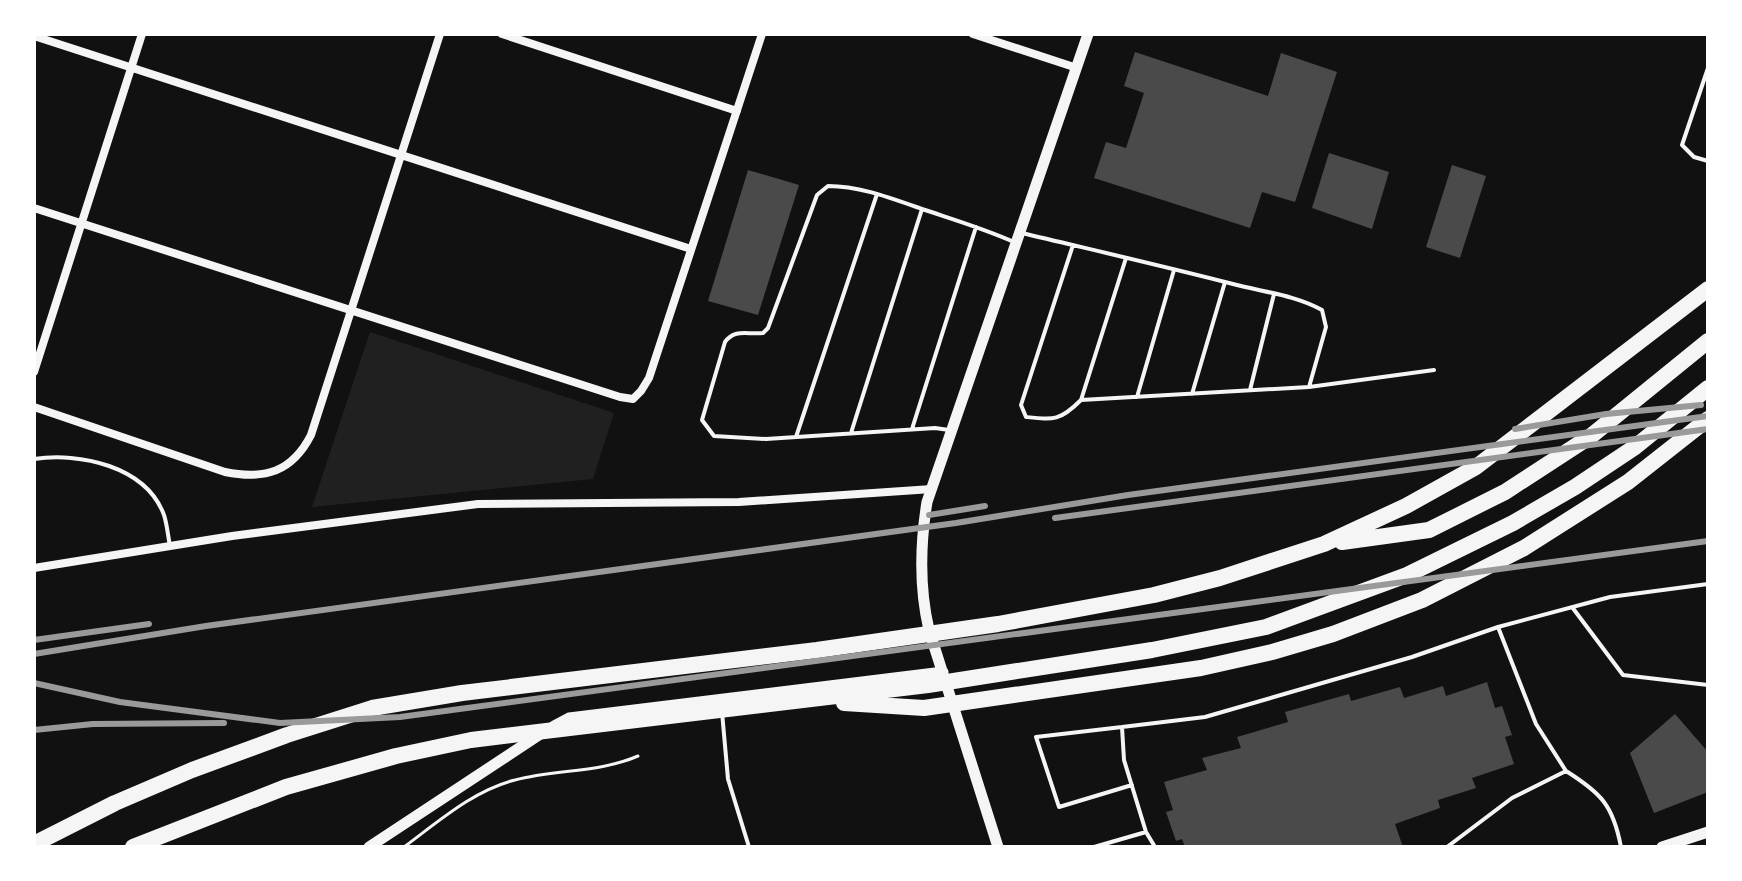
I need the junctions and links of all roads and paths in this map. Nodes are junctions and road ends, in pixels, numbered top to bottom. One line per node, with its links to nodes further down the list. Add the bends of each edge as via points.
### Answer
1 (142, 34): 8 (street)
2 (440, 34): 12 (street)
3 (502, 34): 11 (street)
4 (762, 34): 11 (street)
5 (973, 34): 9 (street)
6 (1088, 34): 9 (street)
7 (34, 36): 8 (street)
8 (131, 67): 12 (street); 17 (street)
9 (1077, 68): 19 (street)
10 (1708, 68): 13 (lane, via 1682,145)
11 (737, 111): 21 (street)
12 (401, 155): 21 (street); 27 (street)
13 (1708, 161)
14 (877, 194): 16 (lane); 42 (lane); 42 (lane, via 849,186 822,190 768,328 763,333 730,335 725,342 702,420 706,428 714,436)
15 (34, 208): 17 (street)
16 (922, 209): 18 (lane); 41 (lane)
17 (82, 223): 27 (street); 30 (street)
18 (976, 227): 19 (lane); 39 (lane)
19 (1018, 238): 20 (lane); 40 (street)
20 (1073, 245): 22 (lane); 36 (lane, via 1021,405 1026,417 1055,420)
21 (691, 249): 27 (street, via 649,378 633,399)
22 (1126, 258): 23 (lane); 36 (lane)
23 (1174, 270): 24 (lane); 35 (lane)
24 (1225, 282): 26 (lane); 34 (lane)
25 (1708, 289): 45 (highway, via 1476,467)
26 (1274, 294): 31 (lane, via 1322,310 1326,327); 33 (lane)
27 (351, 309): 37 (street, via 311,435 293,462 272,472 225,472)
28 (1708, 341): 45 (highway, via 1591,436 1505,492 1429,530)
29 (1434, 370): 31 (lane)
30 (34, 372)
31 (1309, 387): 33 (lane)
32 (1708, 388): 54 (highway, via 1614,461 1513,523 1407,575 1302,615 1152,650)
33 (1250, 390): 34 (lane)
34 (1192, 394): 35 (lane)
35 (1137, 397): 36 (lane)
36 (1081, 400)
37 (34, 407)
38 (1708, 419): 54 (highway, via 1628,482 1524,548 1422,600 1333,634 1201,668 924,708)
39 (912, 429): 40 (lane); 41 (lane)
40 (952, 431): 44 (street)
41 (851, 433): 42 (lane)
42 (796, 437)
43 (34, 459): 46 (lane, via 75,456 132,476 164,515)
44 (932, 489): 46 (street, via 739,502 478,504); 51 (street, via 920,544 921,568 925,611)
45 (1324, 544): 61 (highway, via 1154,595 998,624 372,708 192,770)
46 (170, 546): 47 (street)
47 (34, 568)
48 (1708, 584): 49 (lane)
49 (1572, 607): 50 (lane); 52 (lane, via 1623,675)
50 (1498, 627): 55 (lane, via 1205,717); 57 (lane, via 1536,724)
51 (943, 672): 53 (street); 66 (street)
52 (1708, 685)
53 (721, 698): 62 (street, via 569,718); 65 (lane, via 728,779)
54 (803, 701): 63 (highway, via 507,735 396,756 286,787)
55 (1122, 727): 58 (lane); 58 (lane, via 1036,737 1059,807)
56 (638, 756): 64 (path, via 620,764 505,782)
57 (1566, 771): 69 (lane, via 1512,798); 70 (lane, via 1598,791)
58 (1132, 785): 59 (lane)
59 (1146, 832): 67 (lane); 68 (lane)
60 (1708, 832): 71 (street)
61 (34, 844)
62 (373, 846)
63 (133, 847)
64 (404, 847)
65 (749, 847)
66 (998, 847)
67 (1094, 847)
68 (1155, 847)
69 (1447, 847)
70 (1621, 847)
71 (1662, 847)

